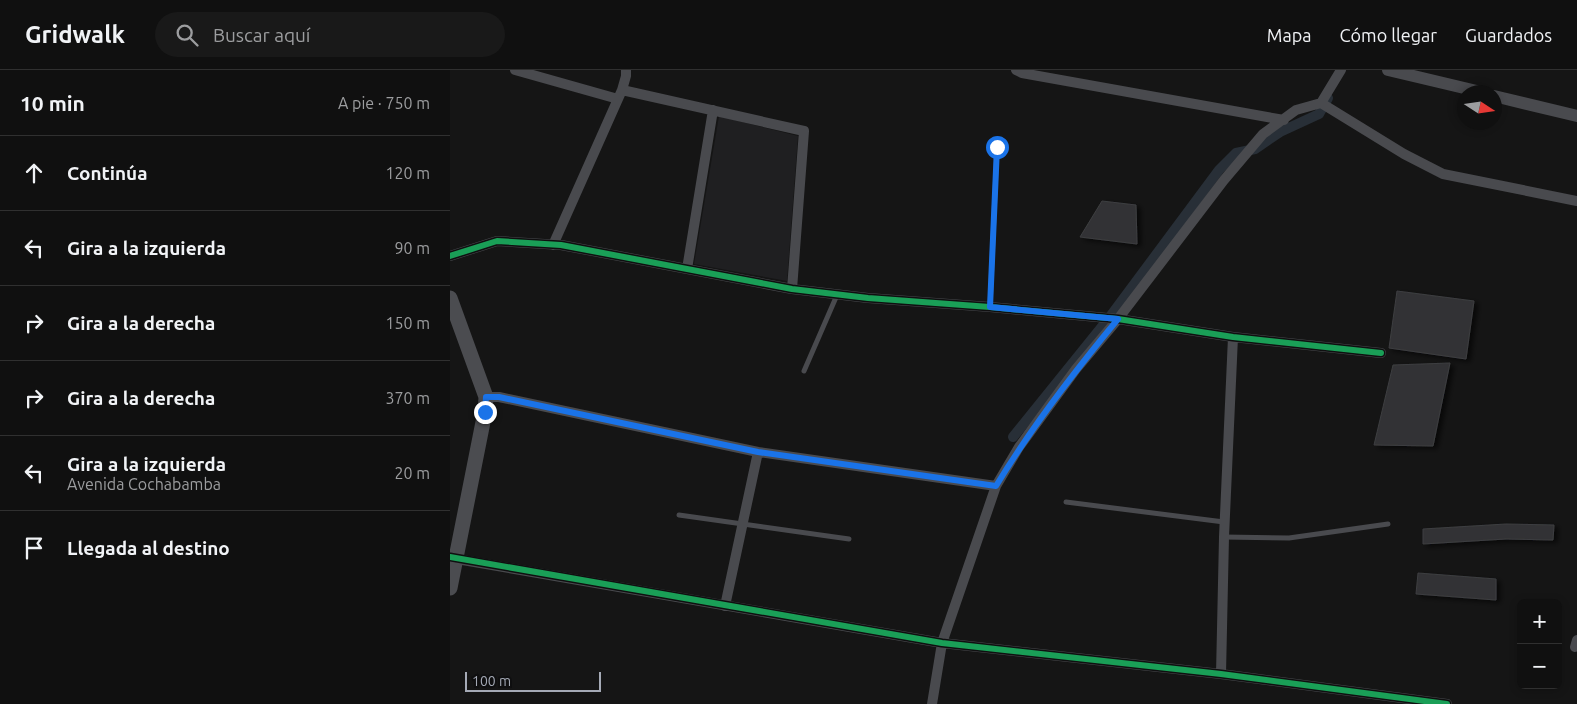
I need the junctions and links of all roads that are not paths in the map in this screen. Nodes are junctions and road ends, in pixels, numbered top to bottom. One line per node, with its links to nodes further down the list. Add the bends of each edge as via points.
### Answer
1 (515, 70): 7 (street)
2 (626, 70): 7 (street)
3 (1016, 70): 12 (street)
4 (1341, 70): 9 (street)
5 (1388, 70): 6 (street)
6 (1457, 86)
7 (620, 95): 10 (street); 15 (street)
8 (1502, 98): 11 (street)
9 (1321, 103): 12 (street, via 1296,110); 14 (street, via 1442,174)
10 (713, 110): 17 (street); 18 (street, via 804,131)
11 (1577, 116)
12 (1284, 120): 22 (street, via 1263,134 1224,180)
13 (997, 147): 21 (lane)
14 (1577, 201)
15 (553, 245): 16 (street, via 497,241); 17 (street)
16 (450, 256)
17 (686, 269): 18 (street)
18 (792, 289): 19 (street)
19 (838, 294): 21 (street); 25 (lane)
20 (450, 298): 26 (main road)
21 (990, 307): 22 (street)
22 (1118, 319): 23 (street); 28 (street, via 1076,369)
23 (1233, 337): 24 (street); 31 (street)
24 (1381, 353)
25 (804, 371)
26 (486, 397): 27 (street, via 499,397); 36 (main road)
27 (758, 452): 28 (street); 32 (street)
28 (996, 486): 39 (street)
29 (1066, 502): 31 (lane)
30 (679, 515): 32 (lane)
31 (1225, 522): 34 (street)
32 (743, 524): 35 (lane); 38 (street)
33 (1388, 524): 34 (lane, via 1289,538)
34 (1224, 537): 40 (street)
35 (850, 539)
36 (453, 558): 37 (main road); 38 (street)
37 (450, 588)
38 (725, 606): 39 (street)
39 (942, 643): 40 (street); 42 (street)
40 (1221, 674): 41 (street)
41 (1375, 700): 43 (street)
42 (932, 704)
43 (1447, 704)

